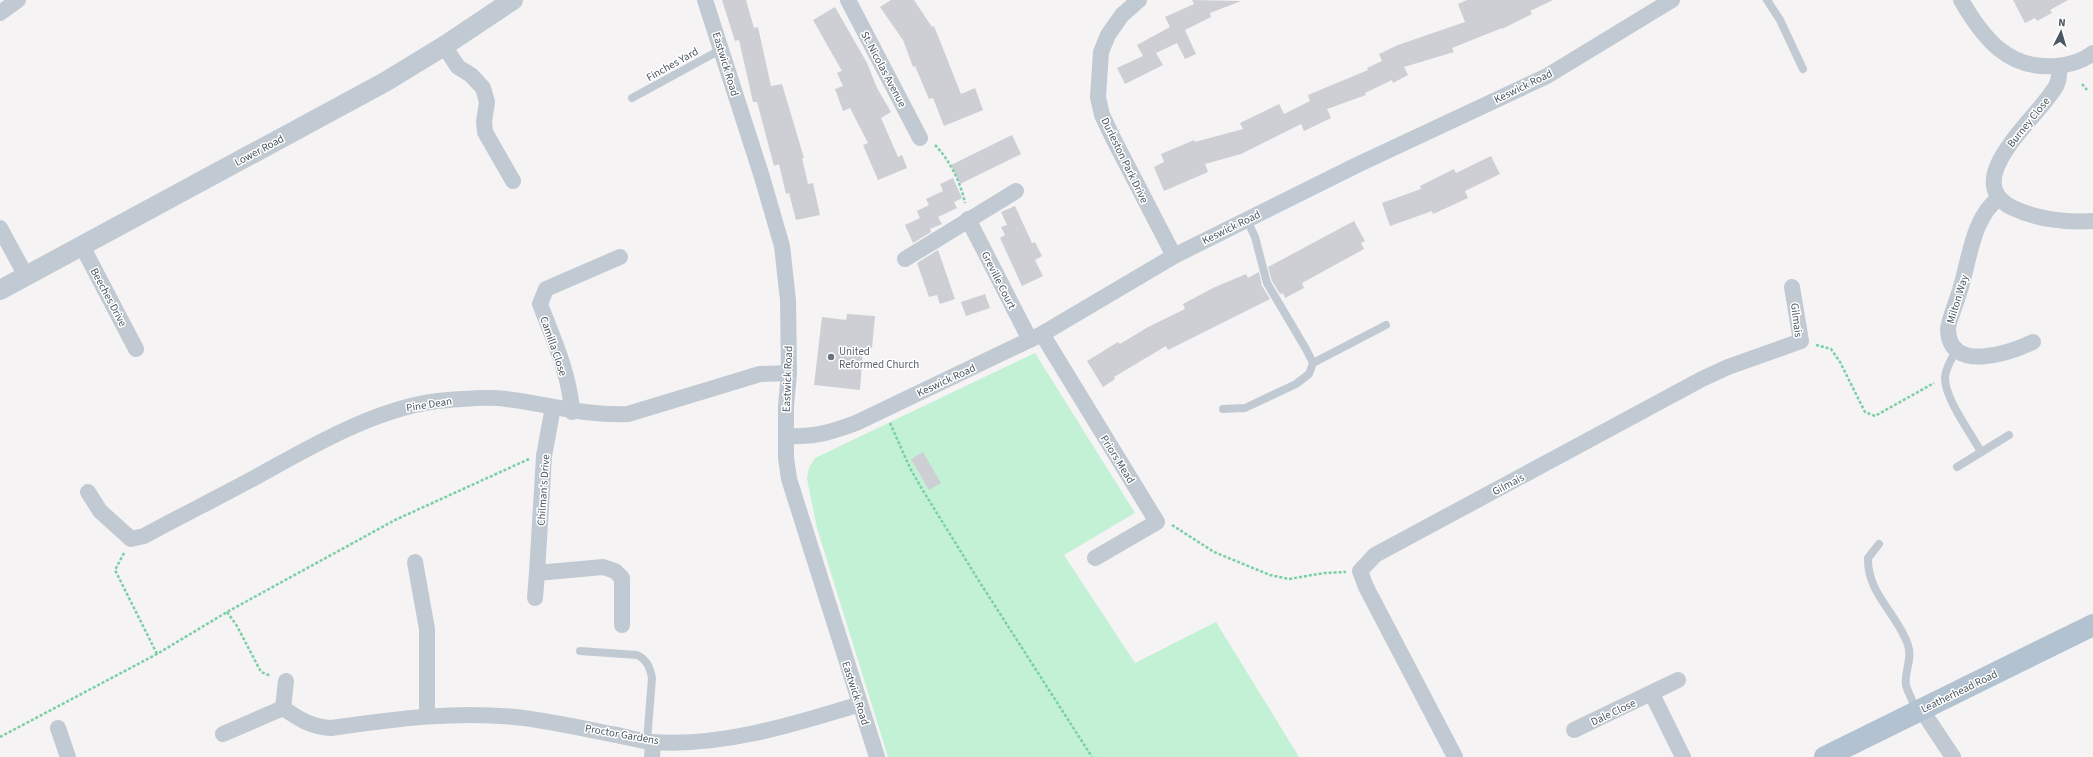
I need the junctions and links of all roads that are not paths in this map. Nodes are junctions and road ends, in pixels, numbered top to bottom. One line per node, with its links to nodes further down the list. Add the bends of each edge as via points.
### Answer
1 (18, 0): 9 (street)
2 (706, 0): 11 (street, Eastwick Road)
3 (848, 0): 16 (street, St. Nicolas Avenue)
4 (1139, 0): 25 (street, Durleston Park Drive, via 1122,15 1108,35 1101,52 1098,97 1102,115 1111,134)
5 (1672, 0): 21 (street, Keswick Road, via 1547,76)
6 (1767, 0): 14 (lane, via 1780,20)
7 (1961, 0): 13 (street, via 1982,34 2010,58 2027,64)
8 (503, 3): 10 (street, Lower Road)
9 (0, 13)
10 (444, 46): 17 (street, via 458,67 471,75 483,88 487,102 485,132); 24 (street, Lower Road)
11 (722, 49): 15 (lane, Finches Yard); 37 (street, Eastwick Road, via 782,246 788,300)
12 (2093, 53): 13 (street, via 2080,61)
13 (2059, 66): 19 (street, Burney Close, via 2059,79 2054,89 2015,136 2000,161 1994,184)
14 (1803, 69)
15 (632, 98)
16 (920, 138)
17 (513, 181)
18 (1016, 191): 20 (street)
19 (1999, 198): 22 (street, via 2008,206 2032,215); 35 (street, Milton Way, via 1985,211 1948,323 1949,336)
20 (968, 219): 27 (street); 32 (street, Greville Court)
21 (1247, 220): 25 (street, Keswick Road); 36 (lane, via 1255,237 1268,283)
22 (2093, 221)
23 (0, 228): 28 (street)
24 (82, 246): 28 (street, Lower Road); 34 (street, Beeches Drive)
25 (1174, 256): 32 (street, Keswick Road)
26 (620, 257): 40 (street, Camilla Close, via 546,289 540,304 571,395)
27 (905, 259)
28 (26, 276): 30 (street, Lower Road)
29 (1792, 287): 67 (street, Gilmais, via 1800,341 1702,379 1375,555 1360,571)
30 (0, 290)
31 (1386, 325): 36 (lane)
32 (1036, 337): 42 (street, Keswick Road, via 826,434); 47 (street, Priors Mead, via 1157,522)
33 (2033, 342): 35 (street, via 1996,356 1966,355)
34 (136, 349)
35 (1957, 349): 43 (lane, via 1945,377 1946,389)
36 (1313, 363): 39 (lane, via 1309,374 1296,384 1246,408)
37 (789, 373): 40 (street, Pine Dean, via 760,374 628,414); 42 (street, Eastwick Road)
38 (553, 407): 40 (street, Pine Dean); 45 (street, Pine Dean, via 504,398 447,400 409,406 319,442 150,533 132,539 100,511); 49 (street, Chilman's Drive, via 544,456)
39 (1223, 409)
40 (572, 412)
41 (2009, 435): 43 (lane)
42 (786, 436): 57 (street, Eastwick Road, via 789,479)
43 (1981, 452): 44 (lane)
44 (1956, 467)
45 (88, 492)
46 (1879, 544): 59 (lane, via 1868,558 1870,577 1908,644 1910,654 1906,685)
47 (1095, 558)
48 (415, 562): 60 (street, via 427,629)
49 (537, 573): 50 (street, Chilman's Drive); 51 (street, via 603,567 615,571 622,578)
50 (535, 598)
51 (622, 625)
52 (2093, 625): 59 (main road, Leatherhead Road)
53 (580, 651): 64 (lane, via 637,655 645,659 651,669 652,678)
54 (1678, 680): 56 (street, Dale Close)
55 (286, 681): 58 (street)
56 (1652, 694): 62 (street, Dale Close); 68 (street)
57 (860, 704): 64 (street, Proctor Gardens, via 736,737); 66 (street, Eastwick Road)
58 (283, 708): 60 (street, Proctor Gardens, via 303,722 331,728); 63 (street)
59 (1919, 710): 69 (main road, Leatherhead Road); 70 (street)
60 (427, 716): 64 (street, Proctor Gardens, via 476,715 523,718 564,724)
61 (58, 728): 65 (street)
62 (1574, 730)
63 (223, 734)
64 (651, 747)
65 (68, 757)
66 (877, 757)
67 (1455, 757)
68 (1683, 757)
69 (1825, 757)
70 (1953, 757)

